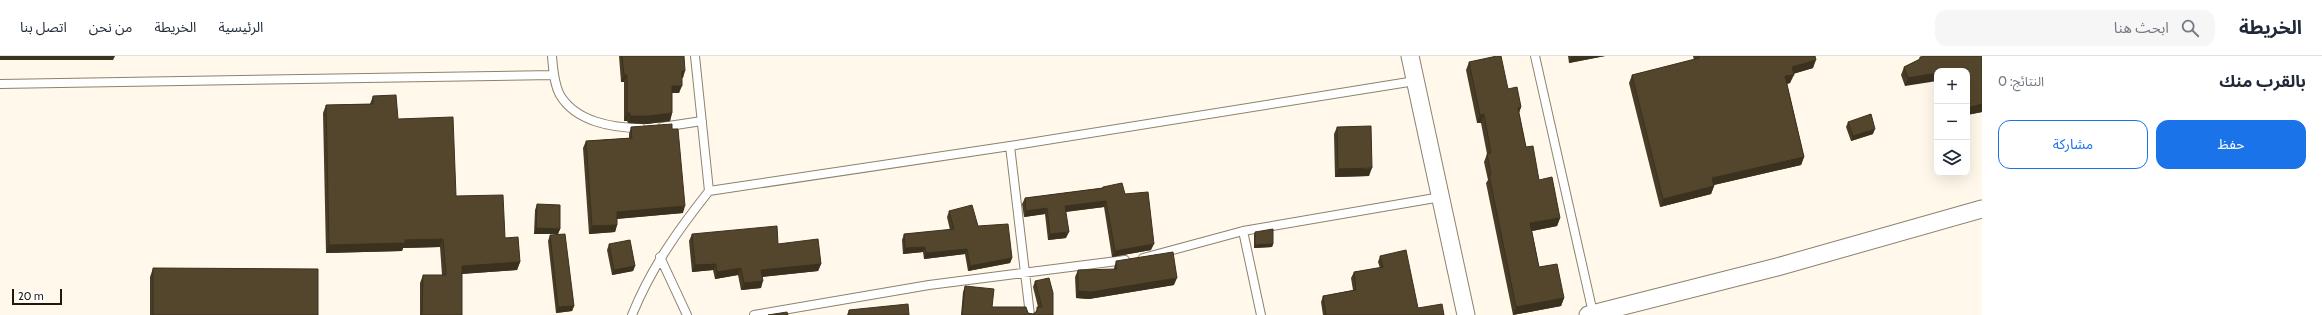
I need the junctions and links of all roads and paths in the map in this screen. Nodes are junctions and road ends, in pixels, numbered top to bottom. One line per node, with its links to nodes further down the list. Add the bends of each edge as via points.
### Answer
1 (552, 56): 5 (lane)
2 (695, 56): 8 (lane)
3 (1410, 56): 6 (street)
4 (1535, 56): 17 (lane)
5 (554, 75): 7 (lane); 8 (lane, via 560,95 572,109 588,119 629,128 652,128)
6 (1415, 82): 9 (lane); 11 (street)
7 (0, 84)
8 (702, 121): 10 (lane)
9 (1010, 146): 10 (lane); 15 (lane)
10 (710, 191): 14 (lane, via 683,223)
11 (1441, 197): 13 (lane); 23 (street)
12 (1982, 209): 16 (street)
13 (1243, 231): 15 (lane, via 1139,259); 22 (lane)
14 (660, 257): 18 (lane); 19 (lane)
15 (1024, 274): 20 (lane, via 929,285); 21 (lane)
16 (1613, 312): 17 (street)
17 (1590, 314)
18 (632, 315)
19 (687, 315)
20 (754, 315)
21 (1030, 315)
22 (1261, 315)
23 (1466, 315)

